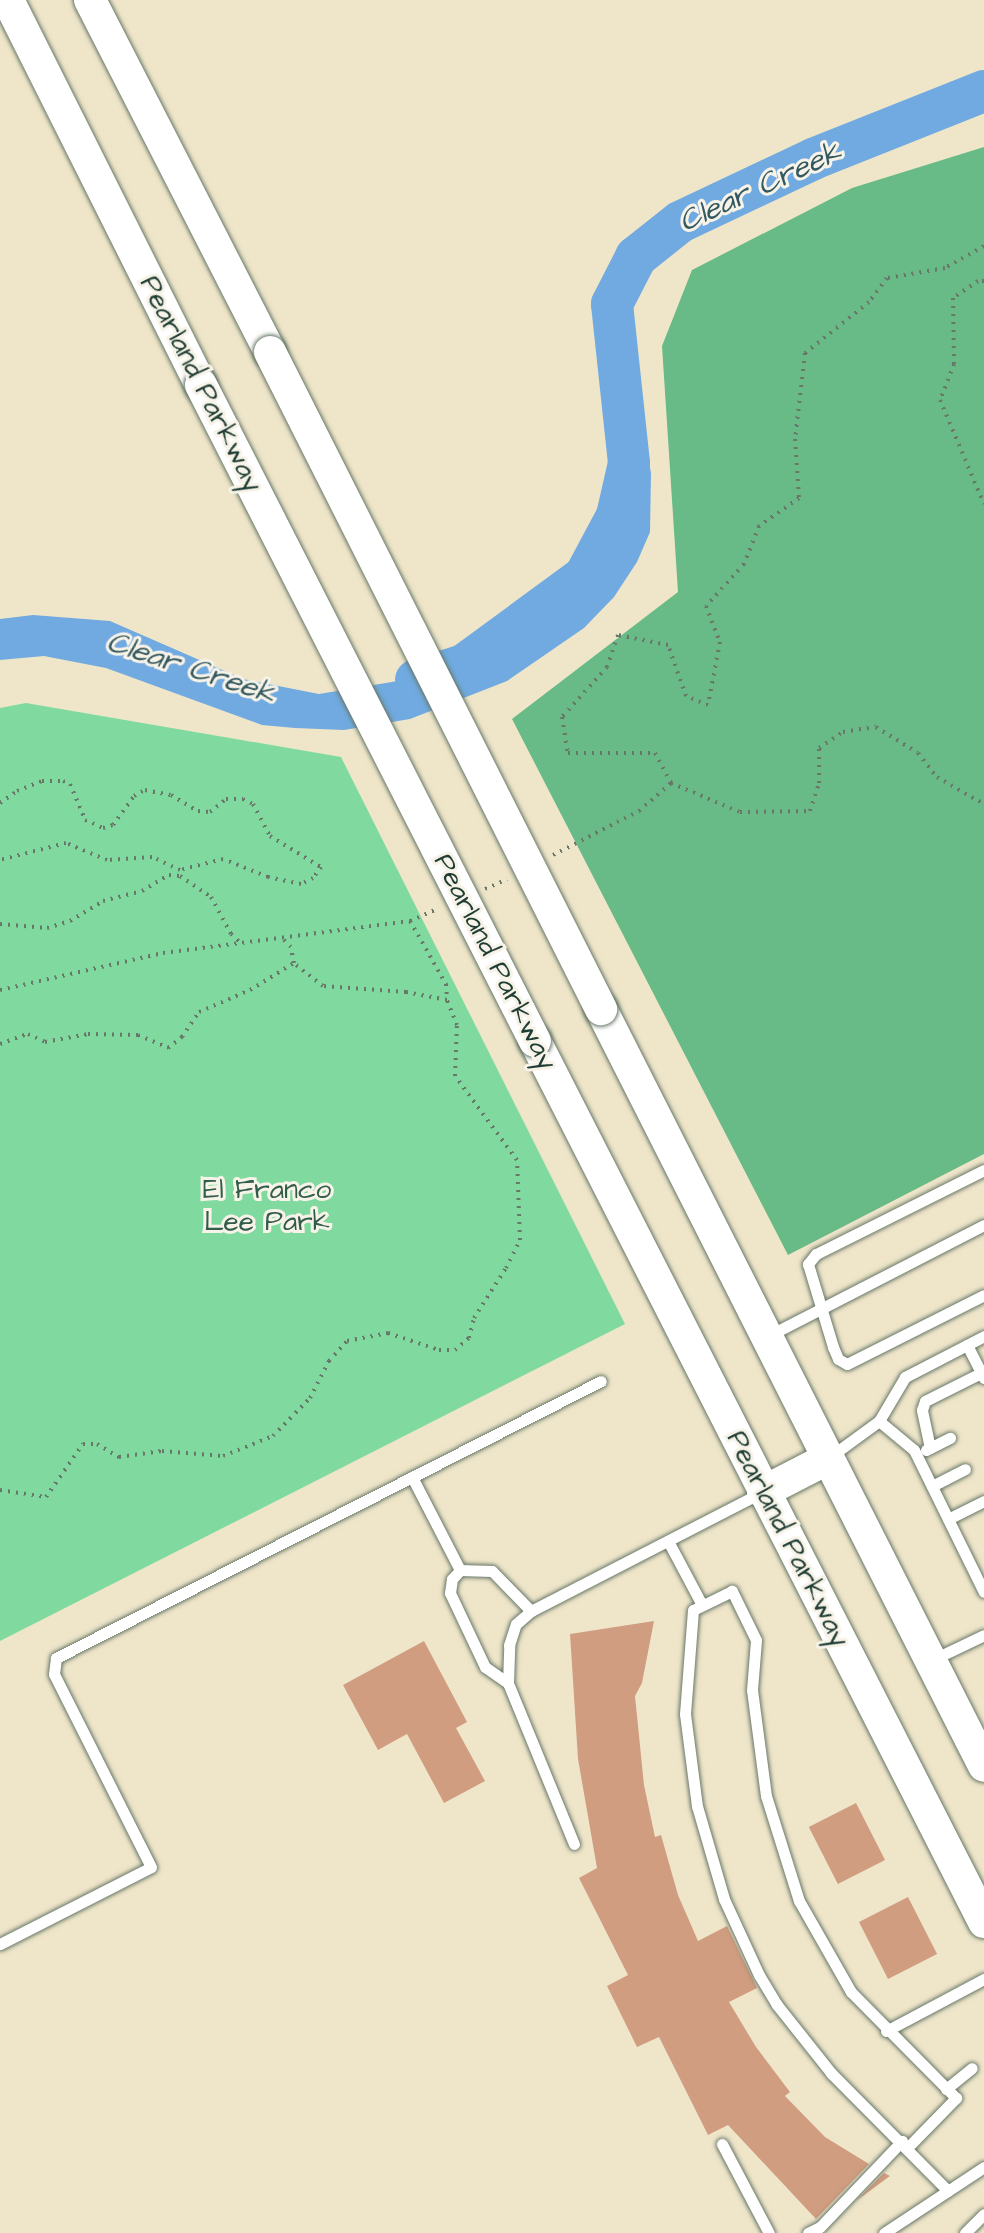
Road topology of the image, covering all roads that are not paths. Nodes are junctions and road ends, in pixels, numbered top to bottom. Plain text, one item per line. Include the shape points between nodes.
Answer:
1 (8, 0) edge
2 (90, 0) edge
3 (984, 1170) edge
4 (984, 1225) edge
5 (984, 1295) edge
6 (821, 1307) junction
7 (984, 1336) edge
8 (766, 1337) junction
9 (967, 1345) junction
10 (982, 1376) edge
11 (601, 1381) dead end
12 (879, 1421) junction
13 (950, 1438) dead end
14 (930, 1448) junction
15 (916, 1455) junction
16 (827, 1459) junction
17 (965, 1469) dead end
18 (412, 1477) junction
19 (932, 1486) junction
20 (763, 1492) junction
21 (984, 1501) edge
22 (948, 1519) junction
23 (668, 1541) junction
24 (460, 1570) junction
25 (984, 1592) edge
26 (702, 1605) junction
27 (531, 1611) junction
28 (984, 1635) edge
29 (930, 1661) junction
30 (508, 1683) junction
31 (984, 1766) edge
32 (574, 1844) dead end
33 (984, 1922) edge
34 (0, 1944) edge
35 (984, 1979) edge
36 (886, 2031) junction
37 (972, 2068) dead end
38 (946, 2089) junction
39 (722, 2144) dead end
40 (905, 2144) junction
41 (984, 2167) edge
42 (948, 2191) junction
43 (984, 2214) edge
44 (769, 2233) edge
45 (808, 2233) edge
46 (884, 2233) edge
47 (965, 2233) edge

1 - 20 main road, Pearland Parkway, bridge
2 - 8 main road, bridge
3 - 6 lane via 816,1254 808,1264
4 - 6 lane
5 - 6 lane via 847,1364 838,1359
6 - 8 lane
7 - 9 lane
8 - 16 main road
9 - 10 lane
9 - 12 lane via 905,1377
10 - 14 lane via 925,1401
11 - 18 lane
12 - 15 lane
12 - 16 lane
13 - 14 lane
14 - 15 lane
15 - 19 lane
16 - 20 main road
16 - 29 main road
17 - 19 lane
18 - 24 lane
18 - 34 lane via 56,1658 54,1674 151,1867
19 - 22 lane
20 - 23 lane
20 - 33 main road, Pearland Parkway
21 - 22 lane
22 - 25 lane
23 - 26 lane
23 - 27 lane
24 - 27 lane via 492,1571
24 - 30 lane via 450,1593 485,1667
26 - 36 lane via 732,1591 756,1640 752,1690 759,1751 783,1859 825,1952
26 - 40 lane via 693,1610 685,1714 697,1806 724,1899 777,2005 831,2073
27 - 30 lane via 516,1624 509,1645
28 - 29 lane
29 - 31 main road
30 - 32 lane
35 - 36 lane
36 - 38 lane
37 - 38 lane
38 - 40 lane via 956,2098
39 - 44 lane
40 - 42 lane
40 - 45 lane
41 - 42 lane
42 - 46 lane
43 - 47 lane

